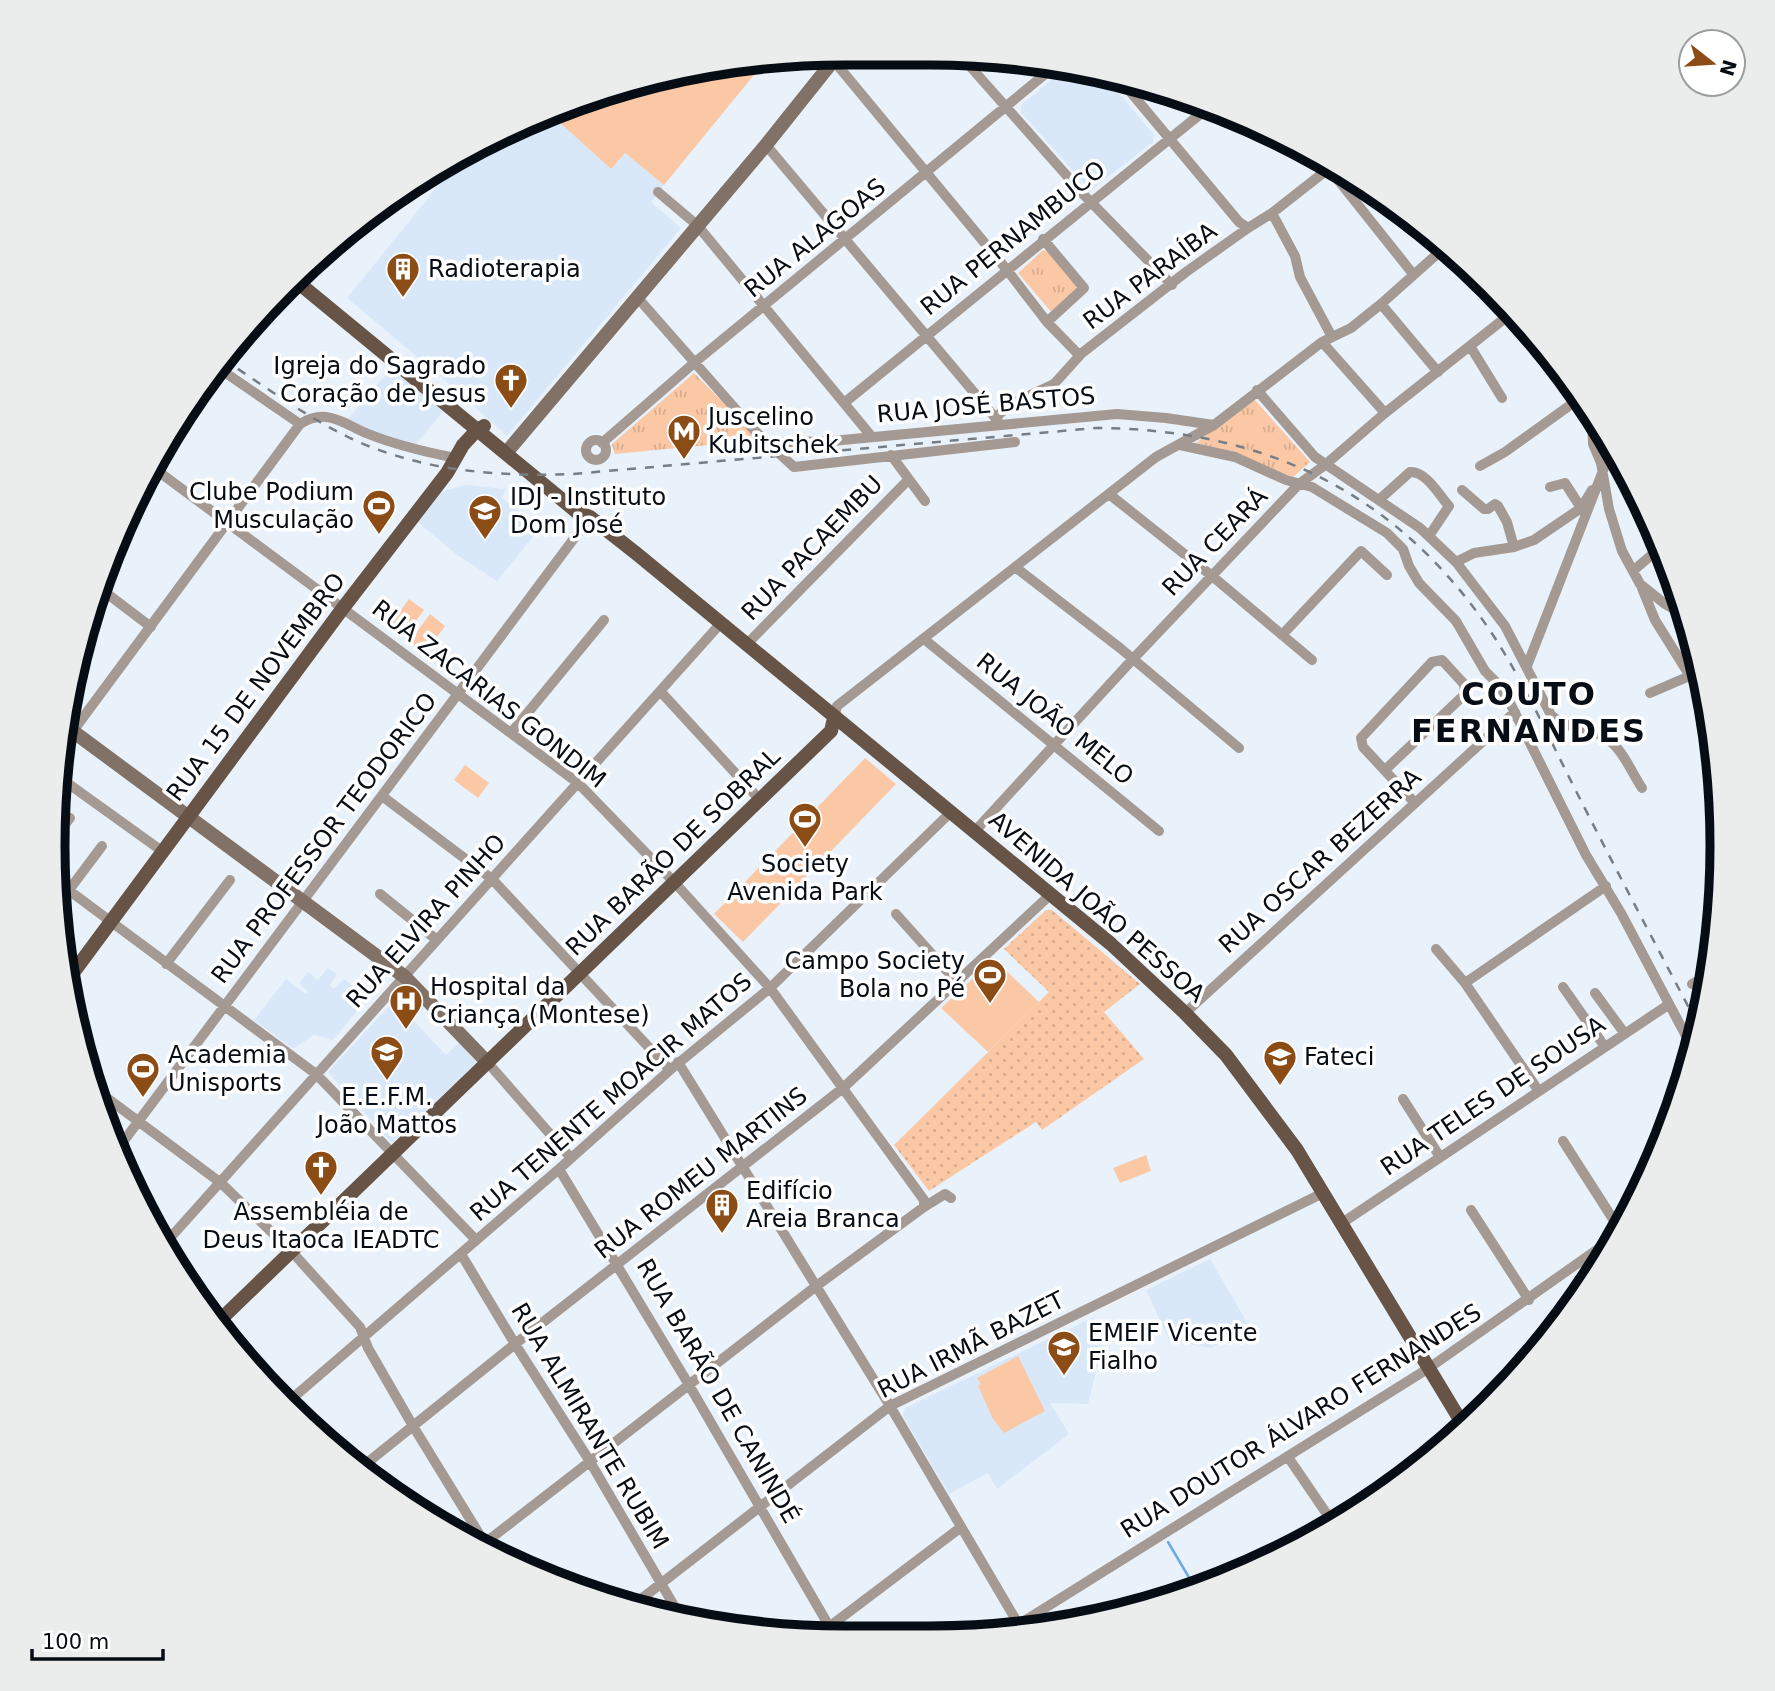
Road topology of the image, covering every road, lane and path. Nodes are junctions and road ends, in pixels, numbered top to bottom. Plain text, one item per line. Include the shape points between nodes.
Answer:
1 (831, 65) edge
2 (837, 65) edge
3 (970, 66) edge
4 (1046, 74) edge
5 (1129, 90) edge
6 (1006, 107) junction
7 (1201, 114) edge
8 (1170, 139) junction
9 (766, 145) junction
10 (1322, 170) edge
11 (926, 174) junction
12 (1342, 183) edge
13 (658, 192) dead end
14 (1090, 201) junction
15 (1272, 213) junction
16 (697, 225) junction
17 (1248, 228) junction
18 (1044, 239) junction
19 (846, 240) junction
20 (1437, 253) edge
21 (1007, 270) junction
22 (1413, 274) junction
23 (308, 280) edge
24 (302, 285) edge
25 (1172, 285) junction
26 (637, 297) junction
27 (1381, 304) junction
28 (766, 306) junction
29 (1505, 318) edge
30 (1047, 321) junction
31 (926, 335) junction
32 (1327, 339) junction
33 (1471, 346) junction
34 (1079, 355) junction
35 (694, 363) junction
36 (224, 372) edge
37 (1438, 373) junction
38 (1257, 390) junction
39 (1502, 398) dead end
40 (844, 403) junction
41 (1573, 403) edge
42 (1385, 413) junction
43 (998, 421) junction
44 (300, 424) junction
45 (1214, 425) junction
46 (481, 428) junction
47 (1593, 434) edge
48 (872, 437) junction
49 (1015, 442) dead end
50 (602, 443) dead end
51 (767, 443) junction
52 (1180, 445) junction
53 (509, 450) junction
54 (891, 455) junction
55 (456, 458) junction
56 (1608, 459) edge
57 (1325, 465) junction
58 (1480, 466) dead end
59 (160, 472) edge
60 (1602, 478) junction
61 (908, 480) junction
62 (1299, 484) junction
63 (1550, 487) dead end
64 (1462, 491) dead end
65 (1109, 494) junction
66 (1380, 499) junction
67 (925, 500) dead end
68 (1581, 508) junction
69 (590, 517) junction
70 (228, 522) junction
71 (1429, 536) junction
72 (1514, 547) junction
73 (1653, 553) edge
74 (1456, 562) junction
75 (1015, 567) junction
76 (1634, 570) junction
77 (1387, 575) dead end
78 (1212, 576) junction
79 (1640, 584) junction
80 (107, 593) edge
81 (342, 608) junction
82 (1673, 609) edge
83 (604, 620) dead end
84 (721, 623) junction
85 (151, 627) junction
86 (1282, 635) junction
87 (924, 639) junction
88 (747, 644) junction
89 (1132, 660) junction
90 (1312, 660) dead end
91 (1527, 666) junction
92 (1689, 666) edge
93 (1691, 676) edge
94 (660, 691) junction
95 (459, 692) junction
96 (1650, 693) dead end
97 (1515, 712) junction
98 (834, 718) junction
99 (75, 719) edge
100 (73, 732) edge
101 (511, 733) junction
102 (1055, 745) junction
103 (1239, 748) dead end
104 (1385, 770) junction
105 (578, 783) junction
106 (67, 784) edge
107 (1642, 788) dead end
108 (382, 796) junction
109 (760, 800) junction
110 (1415, 803) junction
111 (951, 811) junction
112 (187, 816) junction
113 (69, 818) dead end
114 (65, 823) edge
115 (975, 831) junction
116 (1159, 831) dead end
117 (102, 846) dead end
118 (162, 851) junction
119 (492, 879) junction
120 (230, 880) dead end
121 (675, 883) junction
122 (1606, 886) junction
123 (66, 888) edge
124 (69, 890) junction
125 (380, 894) dead end
126 (1050, 895) junction
127 (302, 901) junction
128 (896, 914) dead end
129 (111, 921) junction
130 (437, 940) junction
131 (1436, 949) dead end
132 (166, 964) junction
133 (75, 970) edge
134 (581, 973) junction
135 (405, 977) junction
136 (956, 981) junction
137 (1698, 981) edge
138 (1465, 983) junction
139 (1692, 984) dead end
140 (1563, 987) dead end
141 (770, 988) junction
142 (1595, 993) dead end
143 (1668, 1005) junction
144 (225, 1008) junction
145 (1185, 1013) junction
146 (1625, 1034) junction
147 (1686, 1038) edge
148 (1605, 1047) junction
149 (678, 1062) junction
150 (488, 1063) junction
151 (670, 1070) junction
152 (316, 1074) junction
153 (843, 1088) junction
154 (1538, 1090) junction
155 (107, 1098) edge
156 (1403, 1099) dead end
157 (138, 1121) junction
158 (1563, 1141) dead end
159 (123, 1142) edge
160 (394, 1153) junction
161 (571, 1157) junction
162 (1440, 1157) junction
163 (742, 1167) junction
164 (559, 1169) junction
165 (221, 1183) junction
166 (1323, 1193) junction
167 (951, 1198) dead end
168 (924, 1207) junction
169 (1471, 1210) dead end
170 (1614, 1221) edge
171 (1342, 1223) junction
172 (170, 1238) edge
173 (476, 1240) junction
174 (1597, 1250) edge
175 (292, 1252) junction
176 (461, 1254) junction
177 (618, 1266) junction
178 (815, 1287) junction
179 (1529, 1300) junction
180 (223, 1317) edge
181 (365, 1338) junction
182 (514, 1344) junction
183 (1429, 1368) junction
184 (689, 1385) junction
185 (293, 1398) edge
186 (890, 1406) junction
187 (1459, 1418) edge
188 (413, 1426) junction
189 (1288, 1457) junction
190 (589, 1460) junction
191 (367, 1463) edge
192 (760, 1507) junction
193 (1329, 1517) edge
194 (960, 1528) junction
195 (478, 1534) edge
196 (491, 1541) edge
197 (662, 1585) junction
198 (641, 1599) edge
199 (675, 1607) edge
200 (1033, 1620) edge
201 (1016, 1621) edge
202 (829, 1626) joint

1 - 9 main road
2 - 11 street
3 - 6 street
4 - 6 street, RUA ALAGOAS
5 - 8 street
6 - 11 street, RUA ALAGOAS
6 - 14 street
7 - 8 street, RUA PERNAMBUCO
8 - 14 street, RUA PERNAMBUCO
8 - 17 street
9 - 16 main road
9 - 19 street
10 - 15 street, RUA PARAÍBA
11 - 19 street, RUA ALAGOAS
11 - 21 street
12 - 22 street
13 - 16 street
14 - 18 street, RUA PERNAMBUCO
14 - 25 street
15 - 17 street, RUA PARAÍBA
15 - 32 street via 1295,256
16 - 26 main road
16 - 28 street
17 - 25 street, RUA PARAÍBA
18 - 21 street, RUA PERNAMBUCO
18 - 30 street via 1084,288
19 - 28 street, RUA ALAGOAS
19 - 31 street
20 - 22 street, RUA BARÃO DE SOBRAL
21 - 30 street
21 - 31 street, RUA PERNAMBUCO
22 - 27 street, RUA BARÃO DE SOBRAL
23 - 46 main road, AVENIDA JOÃO PESSOA
24 - 46 main road, AVENIDA JOÃO PESSOA
25 - 34 street, RUA PARAÍBA
26 - 35 street
26 - 53 main road
27 - 32 street, RUA BARÃO DE SOBRAL via 1351,328
27 - 37 street
28 - 35 street, RUA ALAGOAS
28 - 40 street
29 - 33 street, RUA CEARÁ
30 - 34 street
31 - 40 street, RUA PERNAMBUCO
31 - 43 street
32 - 38 street, RUA BARÃO DE SOBRAL
32 - 42 street
33 - 37 street, RUA CEARÁ
33 - 39 street
34 - 43 street, RUA PARAÍBA via 1054,384 1010,404
35 - 50 street, RUA ALAGOAS
35 - 51 street
36 - 44 street
37 - 42 street, RUA CEARÁ
38 - 45 street, RUA BARÃO DE SOBRAL
38 - 57 street
40 - 48 street
41 - 58 street
42 - 57 street, RUA CEARÁ
43 - 45 street, RUA JOSÉ BASTOS via 1117,414
43 - 48 street, RUA JOSÉ BASTOS
44 - 55 street via 312,418 333,418 414,450
44 - 70 street
45 - 52 street, RUA BARÃO DE SOBRAL
46 - 53 main road, AVENIDA JOÃO PESSOA
46 - 55 main road, RUA 15 DE NOVEMBRO
47 - 60 street
48 - 51 street, RUA JOSÉ BASTOS
49 - 54 street, RUA JOSÉ BASTOS
51 - 54 street, RUA JOSÉ BASTOS via 794,467
52 - 62 street via 1235,457
52 - 65 street, RUA BARÃO DE SOBRAL via 1156,457
53 - 69 main road, AVENIDA JOÃO PESSOA via 577,512
54 - 61 street, RUA PACAEMBU
55 - 81 main road, RUA 15 DE NOVEMBRO
56 - 60 street
57 - 62 street, RUA CEARÁ
57 - 66 street
59 - 70 street, RUA ZACARIAS GONDIM
60 - 68 street
60 - 76 street via 1619,543
60 - 91 street
61 - 67 street, RUA PACAEMBU
61 - 88 street, RUA PACAEMBU
62 - 78 street, RUA CEARÁ
62 - 97 street via 1312,487 1397,541 1414,576 1456,621
63 - 68 street via 1565,483
64 - 72 street via 1484,509 1499,506
65 - 75 street, RUA BARÃO DE SOBRAL
65 - 78 street
66 - 71 street
66 - 71 street via 1412,471 1423,476 1449,506
68 - 72 street via 1547,532
69 - 84 main road, AVENIDA JOÃO PESSOA
69 - 95 street, RUA PROFESSOR TEODORICO
70 - 81 street, RUA ZACARIAS GONDIM
70 - 85 street
71 - 74 street
72 - 74 street via 1474,553
73 - 76 street
74 - 91 street via 1505,625
75 - 87 street, RUA BARÃO DE SOBRAL
75 - 89 street
76 - 79 street
77 - 86 street via 1361,551
78 - 86 street
78 - 89 street, RUA CEARÁ
79 - 82 street
79 - 92 street via 1655,620
80 - 85 street
81 - 95 street, RUA ZACARIAS GONDIM
81 - 112 main road, RUA 15 DE NOVEMBRO
83 - 101 street
84 - 88 main road, AVENIDA JOÃO PESSOA
84 - 94 street, RUA ELVIRA PINHO
85 - 99 street
86 - 90 street
87 - 98 street, RUA BARÃO DE SOBRAL via 837,706
87 - 102 street, RUA JOÃO MELO
88 - 98 main road, AVENIDA JOÃO PESSOA
89 - 102 street, RUA CEARÁ
89 - 103 street
91 - 107 street via 1551,715 1616,746
93 - 96 street
94 - 105 street, RUA ELVIRA PINHO
94 - 109 street
95 - 101 street, RUA ZACARIAS GONDIM
95 - 108 street, RUA PROFESSOR TEODORICO
97 - 110 street, RUA OSCAR BEZERRA
97 - 122 street
98 - 109 main road, RUA BARÃO DE SOBRAL via 831,731
98 - 111 main road, AVENIDA JOÃO PESSOA
100 - 112 main road
101 - 105 street, RUA ZACARIAS GONDIM
102 - 115 street, RUA CEARÁ
102 - 116 street, RUA JOÃO MELO
104 - 104 street via 1363,747 1361,738 1432,662 1441,660 1464,684 1465,694
104 - 110 street
105 - 119 street, RUA ELVIRA PINHO
105 - 121 street, RUA ZACARIAS GONDIM
106 - 118 street
108 - 119 street
108 - 127 street, RUA PROFESSOR TEODORICO
109 - 121 main road, RUA BARÃO DE SOBRAL
110 - 145 street, RUA OSCAR BEZERRA
111 - 115 main road, AVENIDA JOÃO PESSOA
111 - 141 street, RUA TENENTE MOACIR MATOS
112 - 118 main road, RUA 15 DE NOVEMBRO
112 - 127 main road
113 - 114 street
115 - 126 main road, AVENIDA JOÃO PESSOA
117 - 124 street
118 - 129 main road, RUA 15 DE NOVEMBRO
119 - 130 street, RUA ELVIRA PINHO
119 - 134 street
120 - 132 street
121 - 134 main road, RUA BARÃO DE SOBRAL
121 - 141 street, RUA ZACARIAS GONDIM
122 - 138 street
122 - 143 street
123 - 124 street
124 - 129 street
125 - 130 street
126 - 136 street, RUA ROMEU MARTINS
126 - 145 main road, AVENIDA JOÃO PESSOA
127 - 135 main road
127 - 144 street, RUA PROFESSOR TEODORICO
128 - 136 street
129 - 132 street
129 - 133 main road, RUA 15 DE NOVEMBRO
130 - 135 street, RUA ELVIRA PINHO
131 - 138 street
132 - 144 street
134 - 150 main road, RUA BARÃO DE SOBRAL
134 - 151 street
135 - 150 main road
135 - 152 street, RUA ELVIRA PINHO
136 - 153 street, RUA ROMEU MARTINS
137 - 139 street
138 - 154 street
140 - 148 street
141 - 149 street, RUA TENENTE MOACIR MATOS
141 - 153 street, RUA ZACARIAS GONDIM
142 - 146 street
143 - 146 street, RUA TELES DE SOUSA
143 - 147 street
144 - 152 street
144 - 157 street, RUA PROFESSOR TEODORICO
145 - 166 main road, AVENIDA JOÃO PESSOA via 1226,1055
146 - 148 street, RUA TELES DE SOUSA
148 - 154 street, RUA TELES DE SOUSA
149 - 151 street, RUA TENENTE MOACIR MATOS
149 - 163 street
150 - 160 main road, RUA BARÃO DE SOBRAL
150 - 161 street
151 - 161 street, RUA TENENTE MOACIR MATOS
152 - 160 street
152 - 165 street, RUA ELVIRA PINHO
153 - 163 street, RUA ROMEU MARTINS
153 - 168 street, RUA ZACARIAS GONDIM via 921,1193
154 - 162 street, RUA TELES DE SOUSA
155 - 157 street
156 - 162 street
157 - 159 street, RUA PROFESSOR TEODORICO
157 - 165 street
158 - 170 street
160 - 173 street
160 - 175 main road, RUA BARÃO DE SOBRAL
161 - 164 street, RUA TENENTE MOACIR MATOS
162 - 171 street, RUA TELES DE SOUSA
163 - 177 street, RUA ROMEU MARTINS
163 - 178 street
164 - 173 street, RUA TENENTE MOACIR MATOS
164 - 177 street, RUA BARÃO DE CANINDÉ
165 - 172 street, RUA ELVIRA PINHO
165 - 175 street
166 - 171 main road, AVENIDA JOÃO PESSOA
166 - 186 street, RUA IRMÃ BAZET
167 - 168 street via 945,1194
168 - 178 street
169 - 179 street
171 - 183 main road, AVENIDA JOÃO PESSOA
173 - 176 street, RUA TENENTE MOACIR MATOS
174 - 179 street, RUA DOUTOR ÁLVARO FERNANDES
175 - 180 main road, RUA BARÃO DE SOBRAL
175 - 181 street
176 - 181 street, RUA TENENTE MOACIR MATOS
176 - 182 street, RUA ALMIRANTE RUBIM
177 - 182 street, RUA ROMEU MARTINS
177 - 184 street, RUA BARÃO DE CANINDÉ
178 - 184 street
178 - 186 street
179 - 183 street, RUA DOUTOR ÁLVARO FERNANDES
181 - 185 street, RUA TENENTE MOACIR MATOS
181 - 188 street
182 - 188 street, RUA ROMEU MARTINS
182 - 190 street, RUA ALMIRANTE RUBIM
183 - 187 main road, AVENIDA JOÃO PESSOA
183 - 189 street, RUA DOUTOR ÁLVARO FERNANDES
184 - 190 street
184 - 192 street, RUA BARÃO DE CANINDÉ
186 - 192 street, RUA IRMÃ BAZET
186 - 194 street
188 - 191 street, RUA ROMEU MARTINS
188 - 195 street
189 - 193 street
189 - 200 street, RUA DOUTOR ÁLVARO FERNANDES
190 - 196 street
190 - 197 street, RUA ALMIRANTE RUBIM
192 - 197 street, RUA IRMÃ BAZET
192 - 202 street, RUA BARÃO DE CANINDÉ
194 - 201 street
194 - 202 street
197 - 198 street, RUA IRMÃ BAZET
197 - 199 street, RUA ALMIRANTE RUBIM

